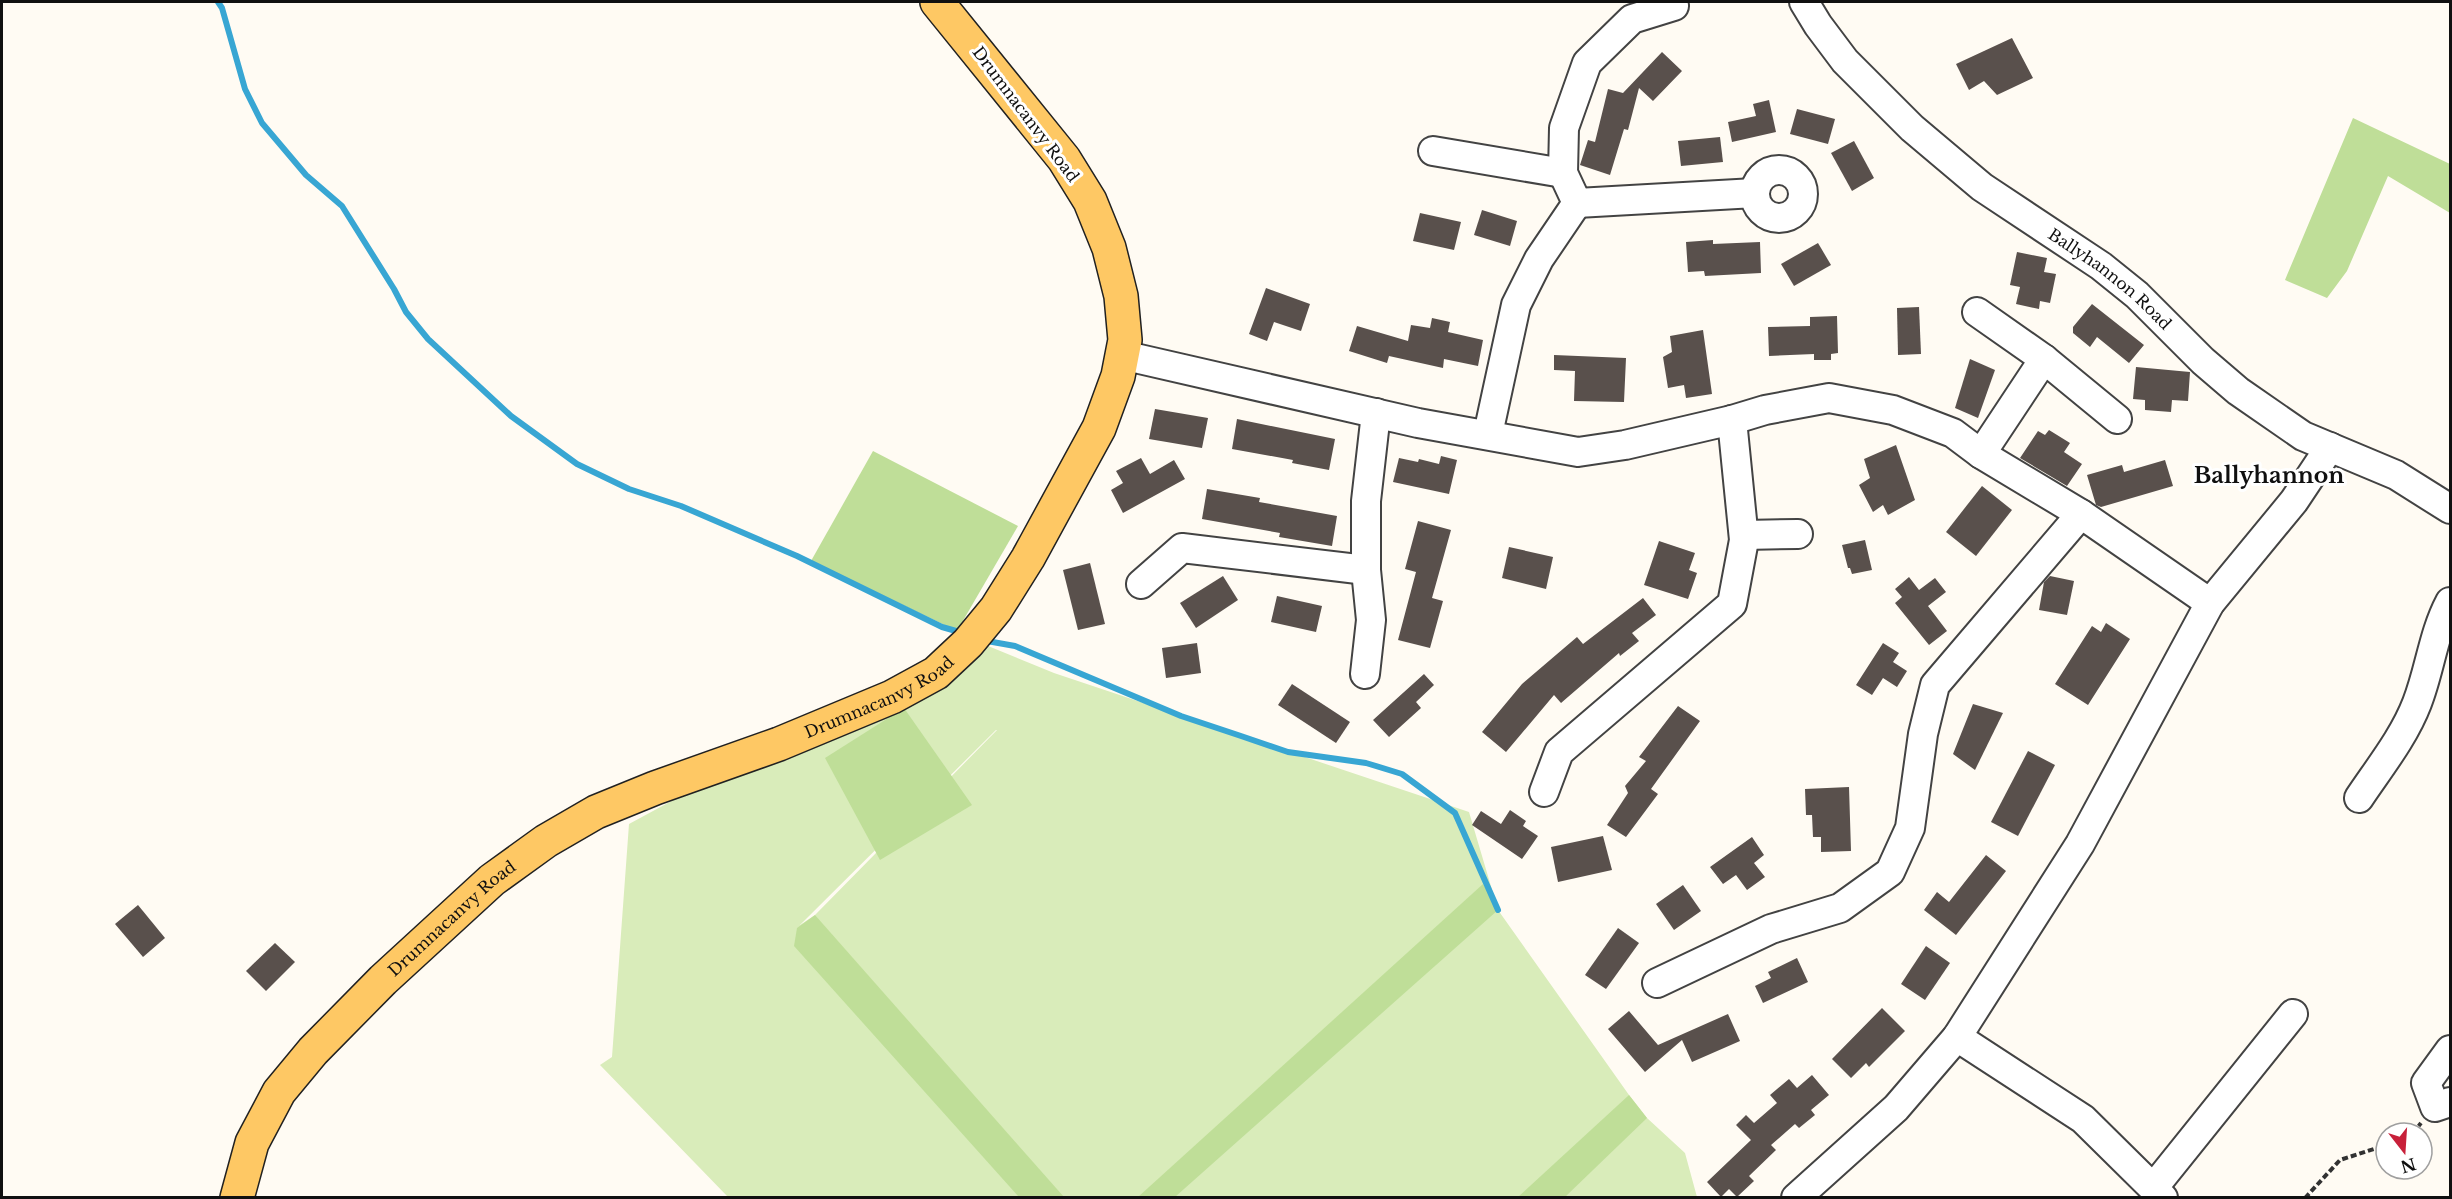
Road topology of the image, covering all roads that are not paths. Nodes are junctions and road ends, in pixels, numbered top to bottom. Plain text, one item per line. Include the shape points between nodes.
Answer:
1 (937, 2) edge
2 (1804, 2) edge
3 (1674, 6) dead end
4 (1433, 151) dead end
5 (1563, 173) junction
6 (1755, 193) dead end
7 (1577, 203) junction
8 (1977, 312) dead end
9 (1122, 355) junction
10 (2044, 359) junction
11 (1376, 413) junction
12 (2117, 419) dead end
13 (1732, 420) junction
14 (1488, 434) junction
15 (2330, 447) junction
16 (1981, 454) junction
17 (2451, 509) edge
18 (2081, 514) junction
19 (1798, 534) dead end
20 (1744, 535) junction
21 (1366, 570) junction
22 (1141, 584) dead end
23 (2451, 602) edge
24 (2210, 603) junction
25 (1365, 674) dead end
26 (1544, 792) dead end
27 (2359, 798) dead end
28 (1657, 983) dead end
29 (2293, 1014) dead end
30 (1957, 1037) junction
31 (2451, 1050) edge
32 (2451, 1102) edge
33 (2159, 1192) edge
34 (237, 1197) edge
35 (1796, 1197) edge

1 - 9 main road, Drumnacanvy Road via 1064,159 1090,201 1109,248 1121,296 1125,340
2 - 15 street, Ballyhannon Road via 1845,61 1946,158 2021,215 2101,266 2238,391 2303,436
3 - 5 street via 1632,19 1587,63 1563,128
4 - 5 street
5 - 7 street
6 - 7 street
7 - 14 street via 1539,259 1516,305
8 - 10 street
9 - 11 street
9 - 34 main road, Drumnacanvy Road via 1099,428 1028,558 996,609 968,643 936,673 892,697 596,812 546,841 492,880 383,980 279,1092 252,1143
10 - 12 street
10 - 16 street
11 - 14 street
11 - 21 street via 1366,501
13 - 14 street via 1578,452
13 - 16 street via 1829,398 1893,410 1953,433
13 - 20 street
15 - 17 street, Ballyhannon Road via 2396,475
15 - 24 street via 2294,501
16 - 18 street
18 - 24 street
18 - 28 street via 1935,685 1923,734 1910,828 1890,872 1840,908 1771,929
19 - 20 street
20 - 26 street via 1732,604 1559,752
21 - 22 street via 1182,548
21 - 25 street via 1371,620
23 - 27 street via 2416,706
24 - 30 street via 2080,844
29 - 33 street
30 - 33 street via 2083,1119
30 - 35 street via 1896,1107
31 - 32 street via 2426,1083 2435,1107

